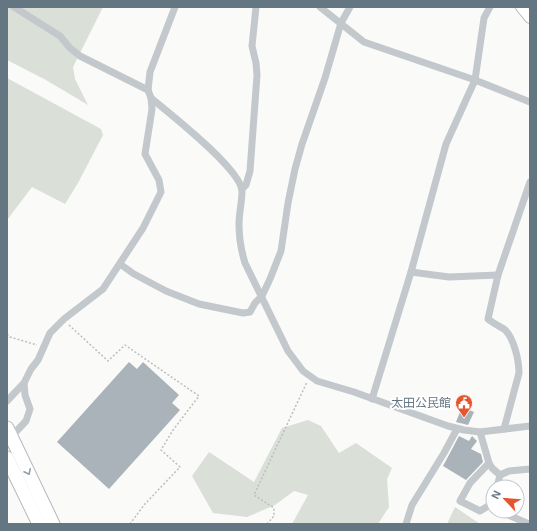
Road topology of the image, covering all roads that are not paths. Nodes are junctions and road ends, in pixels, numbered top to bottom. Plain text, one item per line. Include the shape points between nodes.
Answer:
1 (14, 7) edge
2 (175, 7) edge
3 (256, 7) edge
4 (320, 7) edge
5 (350, 7) edge
6 (490, 7) edge
7 (521, 7) edge
8 (530, 18) edge
9 (341, 22) junction
10 (475, 80) junction
11 (148, 90) junction
12 (151, 98) junction
13 (530, 102) edge
14 (530, 182) edge
15 (242, 189) junction
16 (120, 264) junction
17 (411, 272) junction
18 (498, 275) junction
19 (262, 296) junction
20 (24, 383) junction
21 (372, 399) junction
22 (7, 401) edge
23 (530, 426) edge
24 (456, 429) junction
25 (504, 429) junction
26 (480, 432) junction
27 (8, 435) edge
28 (7, 458) edge
29 (489, 463) junction
30 (530, 469) edge
31 (500, 474) junction
32 (499, 479) edge
33 (485, 508) edge
34 (517, 519) edge
35 (39, 524) edge
36 (53, 524) edge
37 (406, 524) edge
38 (529, 524) edge

1 - 11 street via 60,36 80,56
2 - 11 street via 150,72
3 - 15 street via 252,46 257,75 250,171 246,185
4 - 9 street
5 - 9 street
6 - 10 street via 484,18
7 - 8 street
9 - 10 street via 364,42
9 - 19 street via 295,169 281,251
10 - 13 street
10 - 17 street via 446,144
11 - 12 street
12 - 15 street via 203,142 233,172
12 - 16 street via 152,109 145,154 159,180 161,192 143,228
14 - 18 street
15 - 19 street via 239,224 241,251
16 - 19 street via 166,291 199,304 243,313 250,312
16 - 20 street via 103,289 50,333
17 - 18 street via 449,277
17 - 21 street
18 - 25 street via 488,319 509,335 516,350 520,373
19 - 21 street via 288,351 300,368 310,377 323,383
20 - 22 street
20 - 27 street via 24,395 30,409 26,421
21 - 24 street
23 - 25 street
24 - 26 street
24 - 37 street via 412,504
25 - 26 street
26 - 29 street
27 -> 36 highway
28 - 35 highway
29 - 31 street
29 - 33 street via 470,483 460,501 480,511
30 - 31 street
31 - 32 street
34 - 38 street

